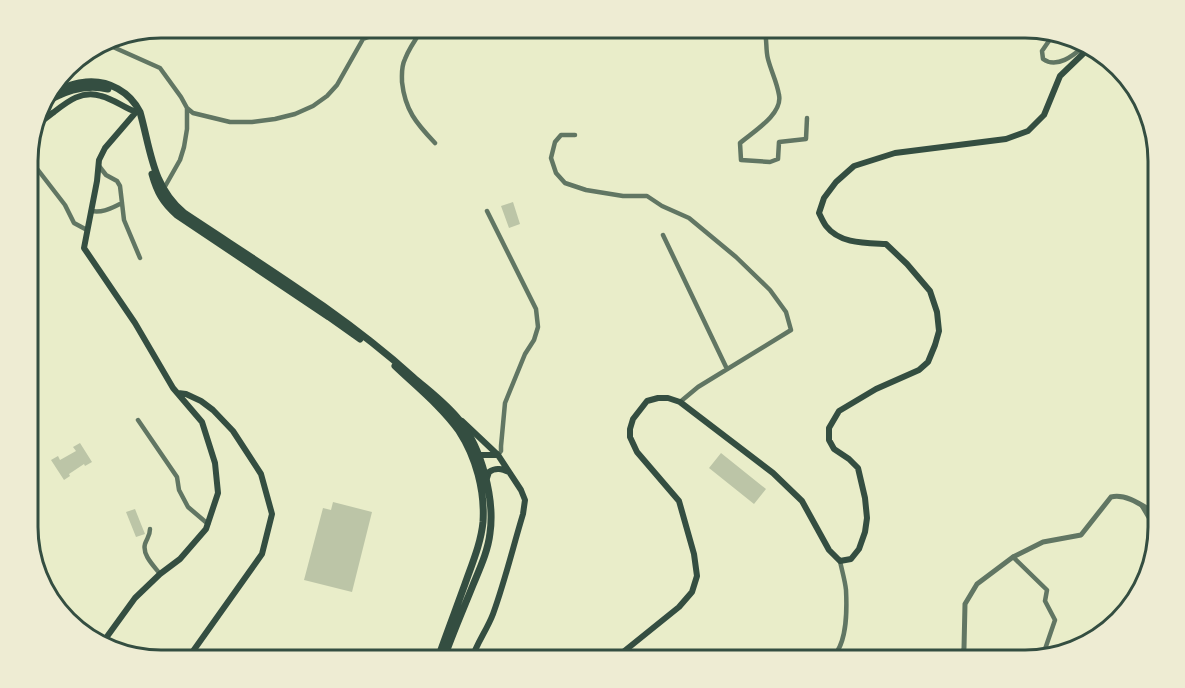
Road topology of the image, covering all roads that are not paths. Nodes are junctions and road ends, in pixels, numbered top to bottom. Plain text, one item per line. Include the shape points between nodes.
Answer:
1 (366, 38) edge
2 (417, 38) edge
3 (766, 38) edge
4 (1049, 40) edge
5 (113, 47) edge
6 (1079, 51) edge
7 (1084, 53) edge
8 (60, 89) edge
9 (54, 99) edge
10 (187, 108) junction
11 (136, 112) junction
12 (45, 118) edge
13 (807, 118) dead end
14 (575, 135) dead end
15 (435, 142) dead end
16 (98, 165) junction
17 (38, 170) edge
18 (163, 190) junction
19 (122, 203) junction
20 (91, 211) junction
21 (487, 211) dead end
22 (87, 230) junction
23 (663, 235) dead end
24 (140, 258) dead end
25 (727, 369) junction
26 (177, 393) junction
27 (680, 402) junction
28 (459, 419) junction
29 (138, 420) dead end
30 (475, 455) junction
31 (498, 455) junction
32 (509, 472) junction
33 (486, 482) junction
34 (1142, 506) junction
35 (1147, 509) edge
36 (1147, 514) edge
37 (208, 524) junction
38 (150, 530) dead end
39 (1013, 557) junction
40 (840, 561) junction
41 (160, 574) junction
42 (106, 638) edge
43 (1045, 648) edge
44 (194, 650) edge
45 (441, 650) edge
46 (447, 650) edge
47 (475, 650) edge
48 (626, 650) edge
49 (838, 650) edge
50 (963, 650) edge

1 - 10 street via 327,96 295,114 230,122
2 - 15 street via 402,69 406,104 419,126
3 - 13 street via 780,98 769,120 740,143 741,160 778,159 779,142 806,139
4 - 6 street via 1042,51 1047,63 1072,57
5 - 10 street via 160,68
7 - 40 main road via 1060,76 1044,115 1028,131 1005,139 895,153 854,166 836,182 822,203 819,213 827,227 839,236 854,243 886,244 907,264 930,291 938,312 939,331 928,362 919,370 839,411 829,428 834,449 858,468 867,518 859,549 851,559
8 - 18 highway via 85,81 126,93 140,112
9 - 11 highway via 89,87 106,89 122,95
10 - 18 street via 184,147
11 - 12 main road via 92,94 70,100
11 - 16 main road via 105,148
11 - 30 highway via 154,181 166,205 386,359 438,406
14 - 25 street via 561,135 551,158 565,183 623,196 647,196 689,218 736,257 786,312 791,330
16 - 19 street via 118,183
16 - 20 main road
17 - 22 street via 74,223
18 - 28 highway via 184,213 358,331
19 - 20 street via 105,211
19 - 24 street via 124,220
20 - 22 main road
21 - 31 street via 536,309 538,327 505,403
22 - 26 main road via 87,254
23 - 25 street
25 - 27 street
26 - 37 main road via 202,422 215,463 218,493
26 - 44 main road via 201,401 233,431 261,474 272,514 262,554
27 - 40 main road via 773,473 802,501 829,550
27 - 48 main road via 668,398 647,401 633,419 630,437 637,452 679,501 697,576 692,592 679,607
28 - 30 highway
28 - 31 main road
29 - 37 street via 177,477 188,507
30 - 31 main road
30 - 33 highway
30 - 45 highway via 483,524
31 - 32 main road
32 - 33 main road via 495,468
32 - 47 main road via 525,504 497,603
33 - 46 highway via 490,511 487,549
34 - 35 street
34 - 36 street
34 - 39 street via 1125,497 1111,497 1081,535 1043,542
37 - 41 main road via 180,559
38 - 41 street via 145,554
39 - 43 street via 1047,590 1045,601 1055,620
39 - 50 street via 977,584 965,604
40 - 49 street via 847,624
41 - 42 main road via 135,598

